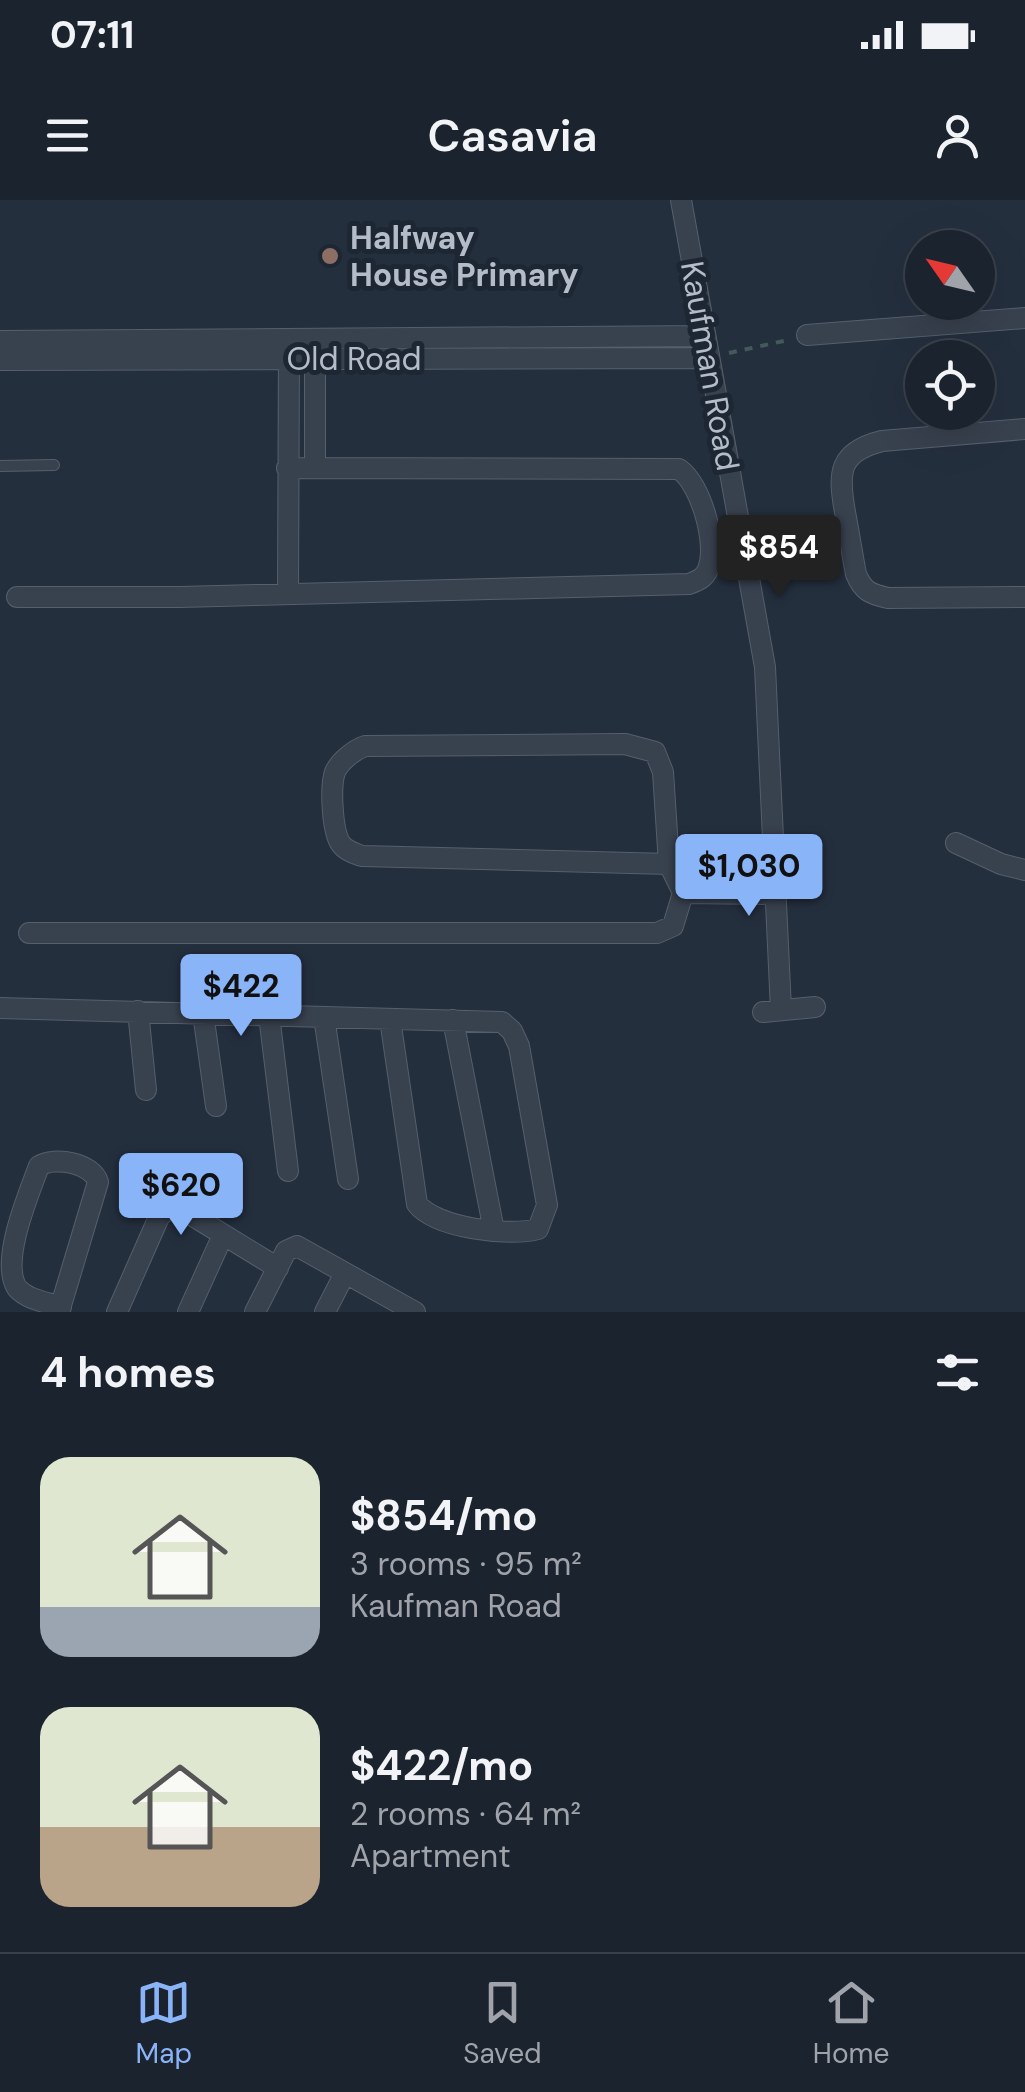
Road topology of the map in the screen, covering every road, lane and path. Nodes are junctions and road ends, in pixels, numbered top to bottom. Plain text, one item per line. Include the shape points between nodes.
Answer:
1 (680, 200) edge
2 (1025, 318) edge
3 (807, 335) joint
4 (704, 336) junction
5 (0, 342) edge
6 (290, 350) junction
7 (315, 350) junction
8 (707, 358) junction
9 (0, 360) edge
10 (1025, 429) edge
11 (54, 465) dead end
12 (0, 466) edge
13 (288, 468) junction
14 (315, 468) junction
15 (288, 594) junction
16 (17, 597) dead end
17 (1025, 598) edge
18 (956, 843) dead end
19 (669, 864) junction
20 (1025, 870) edge
21 (683, 893) junction
22 (775, 894) junction
23 (29, 934) dead end
24 (815, 1006) dead end
25 (0, 1008) edge
26 (138, 1011) junction
27 (203, 1013) junction
28 (269, 1015) junction
29 (324, 1017) junction
30 (390, 1019) junction
31 (453, 1020) junction
32 (146, 1090) dead end
33 (216, 1106) dead end
34 (288, 1172) dead end
35 (348, 1179) dead end
36 (494, 1231) junction
37 (224, 1234) junction
38 (278, 1268) junction
39 (346, 1273) junction
40 (60, 1309) edge
41 (402, 1309) edge
42 (117, 1312) edge
43 (188, 1312) edge
44 (256, 1312) edge
45 (324, 1312) edge

1 - 4 street, Kaufman Road
2 - 3 street
3 - 8 path
4 - 7 street, Old Road
4 - 8 street, Kaufman Road
5 - 6 street, Old Road
6 - 7 street, Old Road
6 - 9 street, Old Road
6 - 13 street
7 - 8 street, Old Road
7 - 14 street
8 - 22 street, Kaufman Road via 765,667
10 - 17 street via 863,446 843,466 840,482 856,574 870,594
11 - 12 lane
13 - 14 street
13 - 15 street
14 - 15 street via 679,469 692,479 703,508 708,568 689,584
15 - 16 street
18 - 20 street
19 - 19 street via 362,856 349,852 336,834 334,775 365,746 643,746 662,762
19 - 21 street
21 - 22 street
21 - 23 street via 673,926 657,933
22 - 24 street, Kaufman Road via 772,1011
25 - 26 street
26 - 27 street
26 - 32 street
27 - 28 street
27 - 33 street
28 - 29 street
28 - 34 street
29 - 30 street
29 - 35 street
30 - 31 street
30 - 36 street via 417,1204 436,1219
31 - 36 street
31 - 36 street via 502,1022 519,1046 547,1206 538,1229
37 - 38 street
37 - 42 street via 180,1208 165,1209
37 - 43 street
38 - 39 street via 286,1251 297,1246
38 - 44 street
39 - 41 street
39 - 45 street
40 - 40 street via 98,1182 87,1168 50,1161 39,1166 6,1268 25,1294

